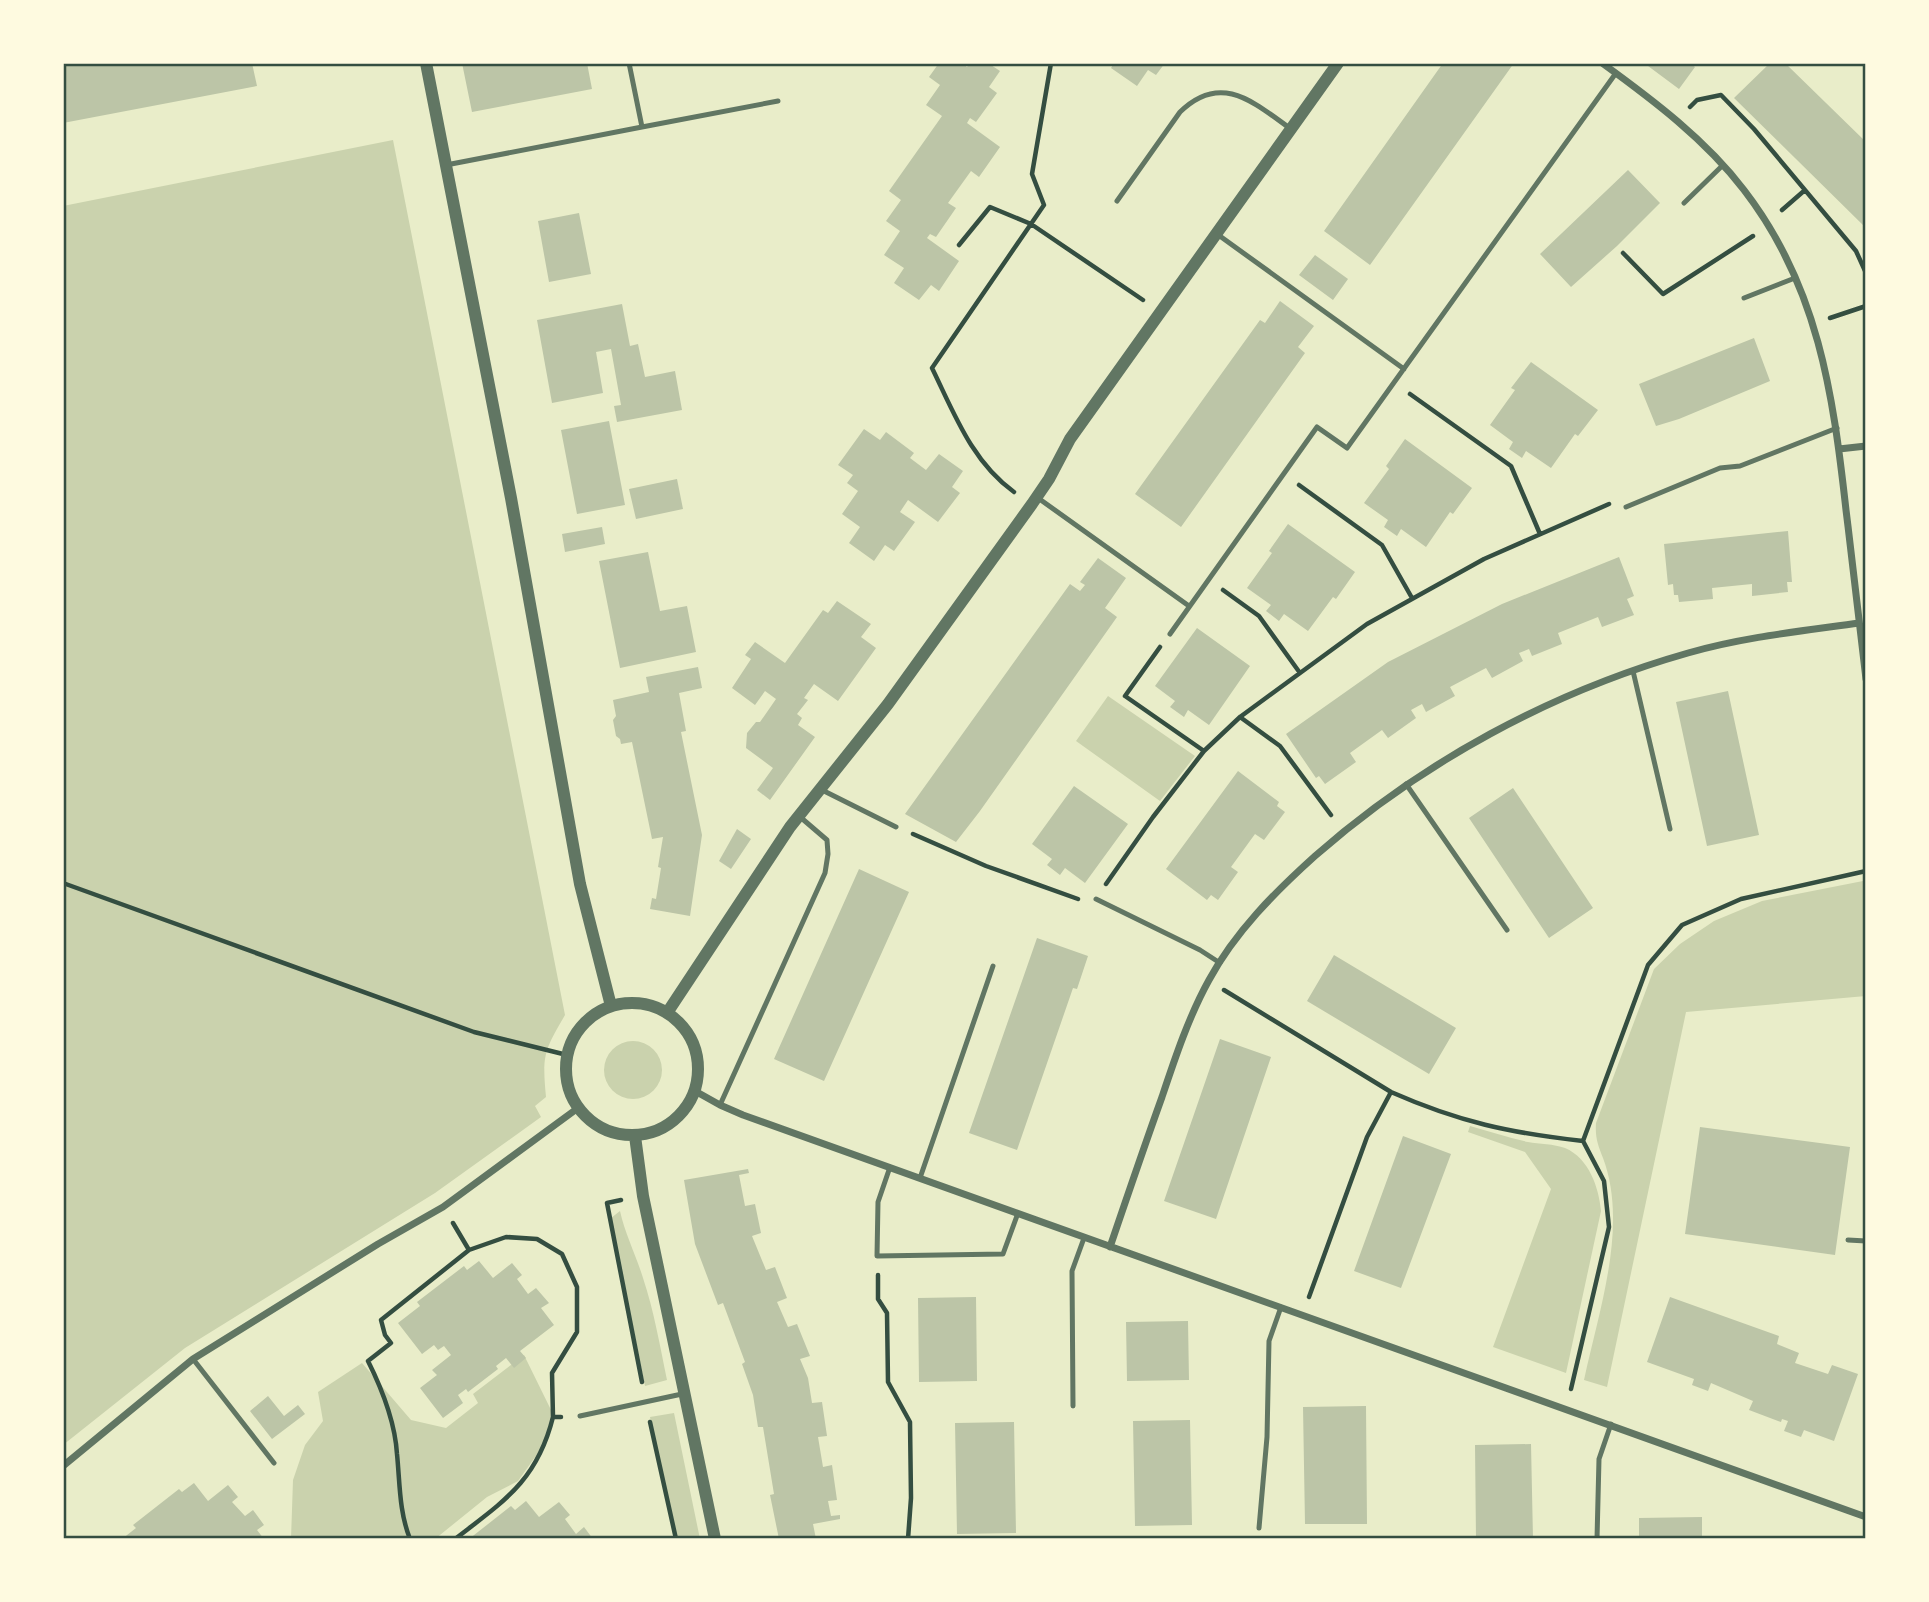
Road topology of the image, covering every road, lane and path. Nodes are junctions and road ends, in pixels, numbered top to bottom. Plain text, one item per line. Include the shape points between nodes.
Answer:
1 (426, 63) edge
2 (629, 63) edge
3 (1052, 63) edge
4 (1338, 63) edge
5 (1602, 63) edge
6 (1616, 73) junction
7 (778, 101) dead end
8 (1678, 122) junction
9 (642, 127) junction
10 (1291, 129) junction
11 (446, 165) junction
12 (1723, 165) junction
13 (1805, 190) junction
14 (1118, 201) dead end
15 (1684, 203) dead end
16 (1767, 223) junction
17 (1031, 224) junction
18 (1217, 233) junction
19 (958, 245) dead end
20 (1623, 253) dead end
21 (1866, 273) edge
22 (1796, 278) junction
23 (1744, 298) dead end
24 (1866, 306) edge
25 (1161, 313) junction
26 (1814, 324) junction
27 (1404, 369) junction
28 (1394, 383) junction
29 (1837, 428) junction
30 (1866, 446) edge
31 (1839, 449) junction
32 (1284, 474) junction
33 (1035, 501) junction
34 (1626, 507) joint
35 (1540, 534) junction
36 (1208, 579) junction
37 (1412, 598) junction
38 (1189, 606) junction
39 (1859, 623) junction
40 (1170, 634) joint
41 (1633, 670) junction
42 (1300, 673) junction
43 (1866, 679) edge
44 (1240, 717) junction
45 (1205, 751) junction
46 (1406, 784) junction
47 (820, 789) junction
48 (799, 816) junction
49 (896, 827) joint
50 (1670, 829) dead end
51 (1343, 832) junction
52 (1866, 871) edge
53 (63, 883) edge
54 (1096, 899) junction
55 (1507, 930) dead end
56 (1220, 962) junction
57 (993, 966) dead end
58 (1209, 980) junction
59 (611, 1006) junction
60 (667, 1013) junction
61 (567, 1055) junction
62 (695, 1091) junction
63 (1391, 1092) junction
64 (720, 1105) junction
65 (578, 1108) junction
66 (635, 1136) junction
67 (1583, 1141) junction
68 (890, 1167) junction
69 (920, 1178) junction
70 (443, 1207) junction
71 (1018, 1213) junction
72 (610, 1218) dead end
73 (1084, 1238) junction
74 (1848, 1240) dead end
75 (1866, 1241) edge
76 (1110, 1247) junction
77 (468, 1250) junction
78 (877, 1256) junction
79 (1281, 1307) junction
80 (1303, 1315) junction
81 (193, 1359) junction
82 (643, 1386) dead end
83 (685, 1393) junction
84 (1073, 1406) dead end
85 (1565, 1408) junction
86 (580, 1416) joint
87 (553, 1417) junction
88 (649, 1417) dead end
89 (1611, 1424) junction
90 (274, 1464) dead end
91 (63, 1466) edge
92 (1865, 1513) edge
93 (1259, 1528) dead end
94 (410, 1539) edge
95 (455, 1539) edge
96 (676, 1539) edge
97 (715, 1539) edge
98 (908, 1539) edge
99 (1597, 1539) edge

1 - 11 street
2 - 9 lane
3 - 17 path via 1032,174 1044,205
4 - 10 street
5 - 6 street
6 - 8 street
6 - 27 lane
7 - 9 lane
8 - 12 street
8 - 13 path via 1697,100 1721,95
9 - 11 lane
10 - 14 lane via 1250,100 1227,92 1193,99
10 - 18 street
11 - 59 street via 580,884
12 - 15 lane
12 - 16 street
13 - 16 path
13 - 21 path via 1856,251
16 - 20 path via 1663,294
16 - 22 street
17 - 19 path via 990,207
17 - 25 path
17 - 33 path via 932,368 973,450 1003,484
18 - 25 street
18 - 27 lane
22 - 23 lane
22 - 26 street
24 - 26 path
25 - 33 street via 1070,439
26 - 29 street
27 - 28 lane
28 - 32 lane via 1347,448 1317,427
28 - 35 path via 1511,466
29 - 31 street
29 - 34 lane via 1740,466 1720,468
30 - 31 street
31 - 39 street
32 - 36 lane
32 - 37 path via 1382,545
33 - 38 lane
33 - 47 street via 888,704
34 - 35 path via 1611,503
35 - 37 path
36 - 38 lane
36 - 42 path via 1259,616
37 - 42 path
38 - 40 lane
39 - 41 street via 1746,640
39 - 43 street
40 - 45 path via 1125,696
41 - 46 street via 1489,734
41 - 50 lane
42 - 44 path
44 - 45 path
44 - 51 path via 1280,746
45 - 54 path
46 - 51 street
46 - 55 lane
47 - 48 street
47 - 49 lane
48 - 60 street
48 - 64 lane via 827,840 825,873
49 - 54 path via 986,866 1082,900
51 - 56 street via 1287,881 1246,925
52 - 67 path via 1741,898 1682,925 1648,965
53 - 61 path via 474,1032
54 - 56 lane
56 - 58 street
57 - 69 lane
58 - 63 path
58 - 76 street via 1169,1077
59 - 60 street via 630,1003
59 - 61 street via 578,1030
60 - 62 street via 691,1039 697,1056
61 - 65 street via 569,1089
62 - 64 street
62 - 66 street via 672,1122
63 - 67 path via 1490,1128
63 - 80 path via 1367,1137
64 - 68 street
65 - 66 street via 593,1124
65 - 70 street
66 - 83 street via 643,1196
67 - 85 path via 1604,1181 1609,1227
68 - 69 street
68 - 78 lane via 878,1202
69 - 71 street
70 - 77 path
70 - 81 street
71 - 73 street
71 - 78 lane via 1003,1254
72 - 82 path
73 - 76 street
73 - 84 lane via 1072,1271
74 - 75 lane
76 - 79 street
77 - 87 path via 506,1237 537,1238 562,1254 577,1287 577,1332 552,1373
77 - 94 path via 381,1320 391,1343 368,1361 382,1389 397,1451 401,1509
78 - 98 path via 878,1299 887,1313 888,1382 910,1422
79 - 80 street
79 - 93 lane via 1269,1341
80 - 85 street
81 - 90 lane
81 - 91 street
83 - 86 lane
83 - 97 street
85 - 89 street
86 - 87 path
87 - 95 path via 547,1442 523,1483
88 - 96 path
89 - 92 street
89 - 99 lane via 1599,1459

